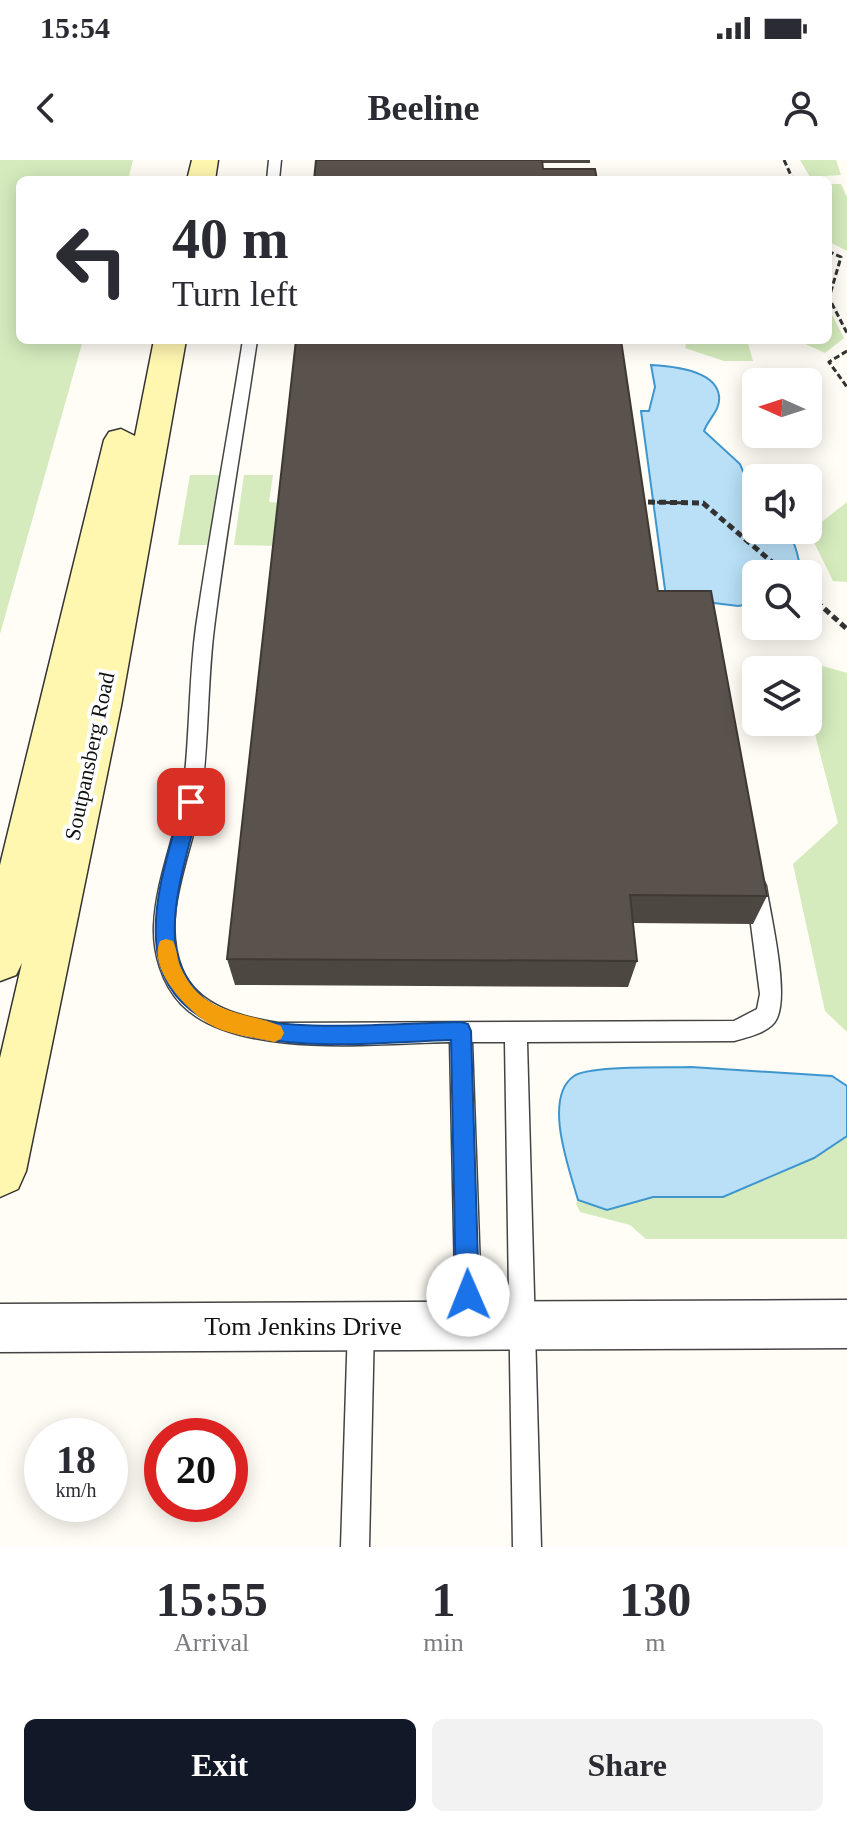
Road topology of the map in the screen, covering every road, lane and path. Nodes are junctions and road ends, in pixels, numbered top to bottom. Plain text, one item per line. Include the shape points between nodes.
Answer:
1 (832, 253) edge
2 (832, 288) edge
3 (832, 304) edge
4 (847, 333) edge
5 (144, 344) edge
6 (169, 344) edge
7 (249, 344) edge
8 (847, 351) edge
9 (847, 387) edge
10 (648, 502) edge
11 (770, 560) edge
12 (822, 607) edge
13 (846, 628) edge
14 (754, 873) edge
15 (0, 960) edge
16 (516, 1030) junction
17 (461, 1031) junction
18 (0, 1171) edge
19 (847, 1324) edge
20 (361, 1326) junction
21 (469, 1326) junction
22 (522, 1326) junction
23 (0, 1328) edge
24 (355, 1547) edge
25 (527, 1547) edge

1 - 2 path via 841,257
3 - 4 path
5 - 15 main road, Soutpansberg Road
6 - 18 main road, Soutpansberg Road via 101,706
7 - 17 lane via 205,629 191,802 166,906 171,969 192,1000 219,1019 252,1029
8 - 9 path via 829,362
10 - 11 path via 703,503
12 - 13 path
14 - 16 lane via 771,994 767,1015 752,1026 734,1031
16 - 17 lane
16 - 22 lane
17 - 21 lane
19 - 22 street, Tom Jenkins Drive
20 - 21 street, Tom Jenkins Drive
20 - 23 street, Tom Jenkins Drive
20 - 24 lane
21 - 22 street, Tom Jenkins Drive
22 - 25 lane

